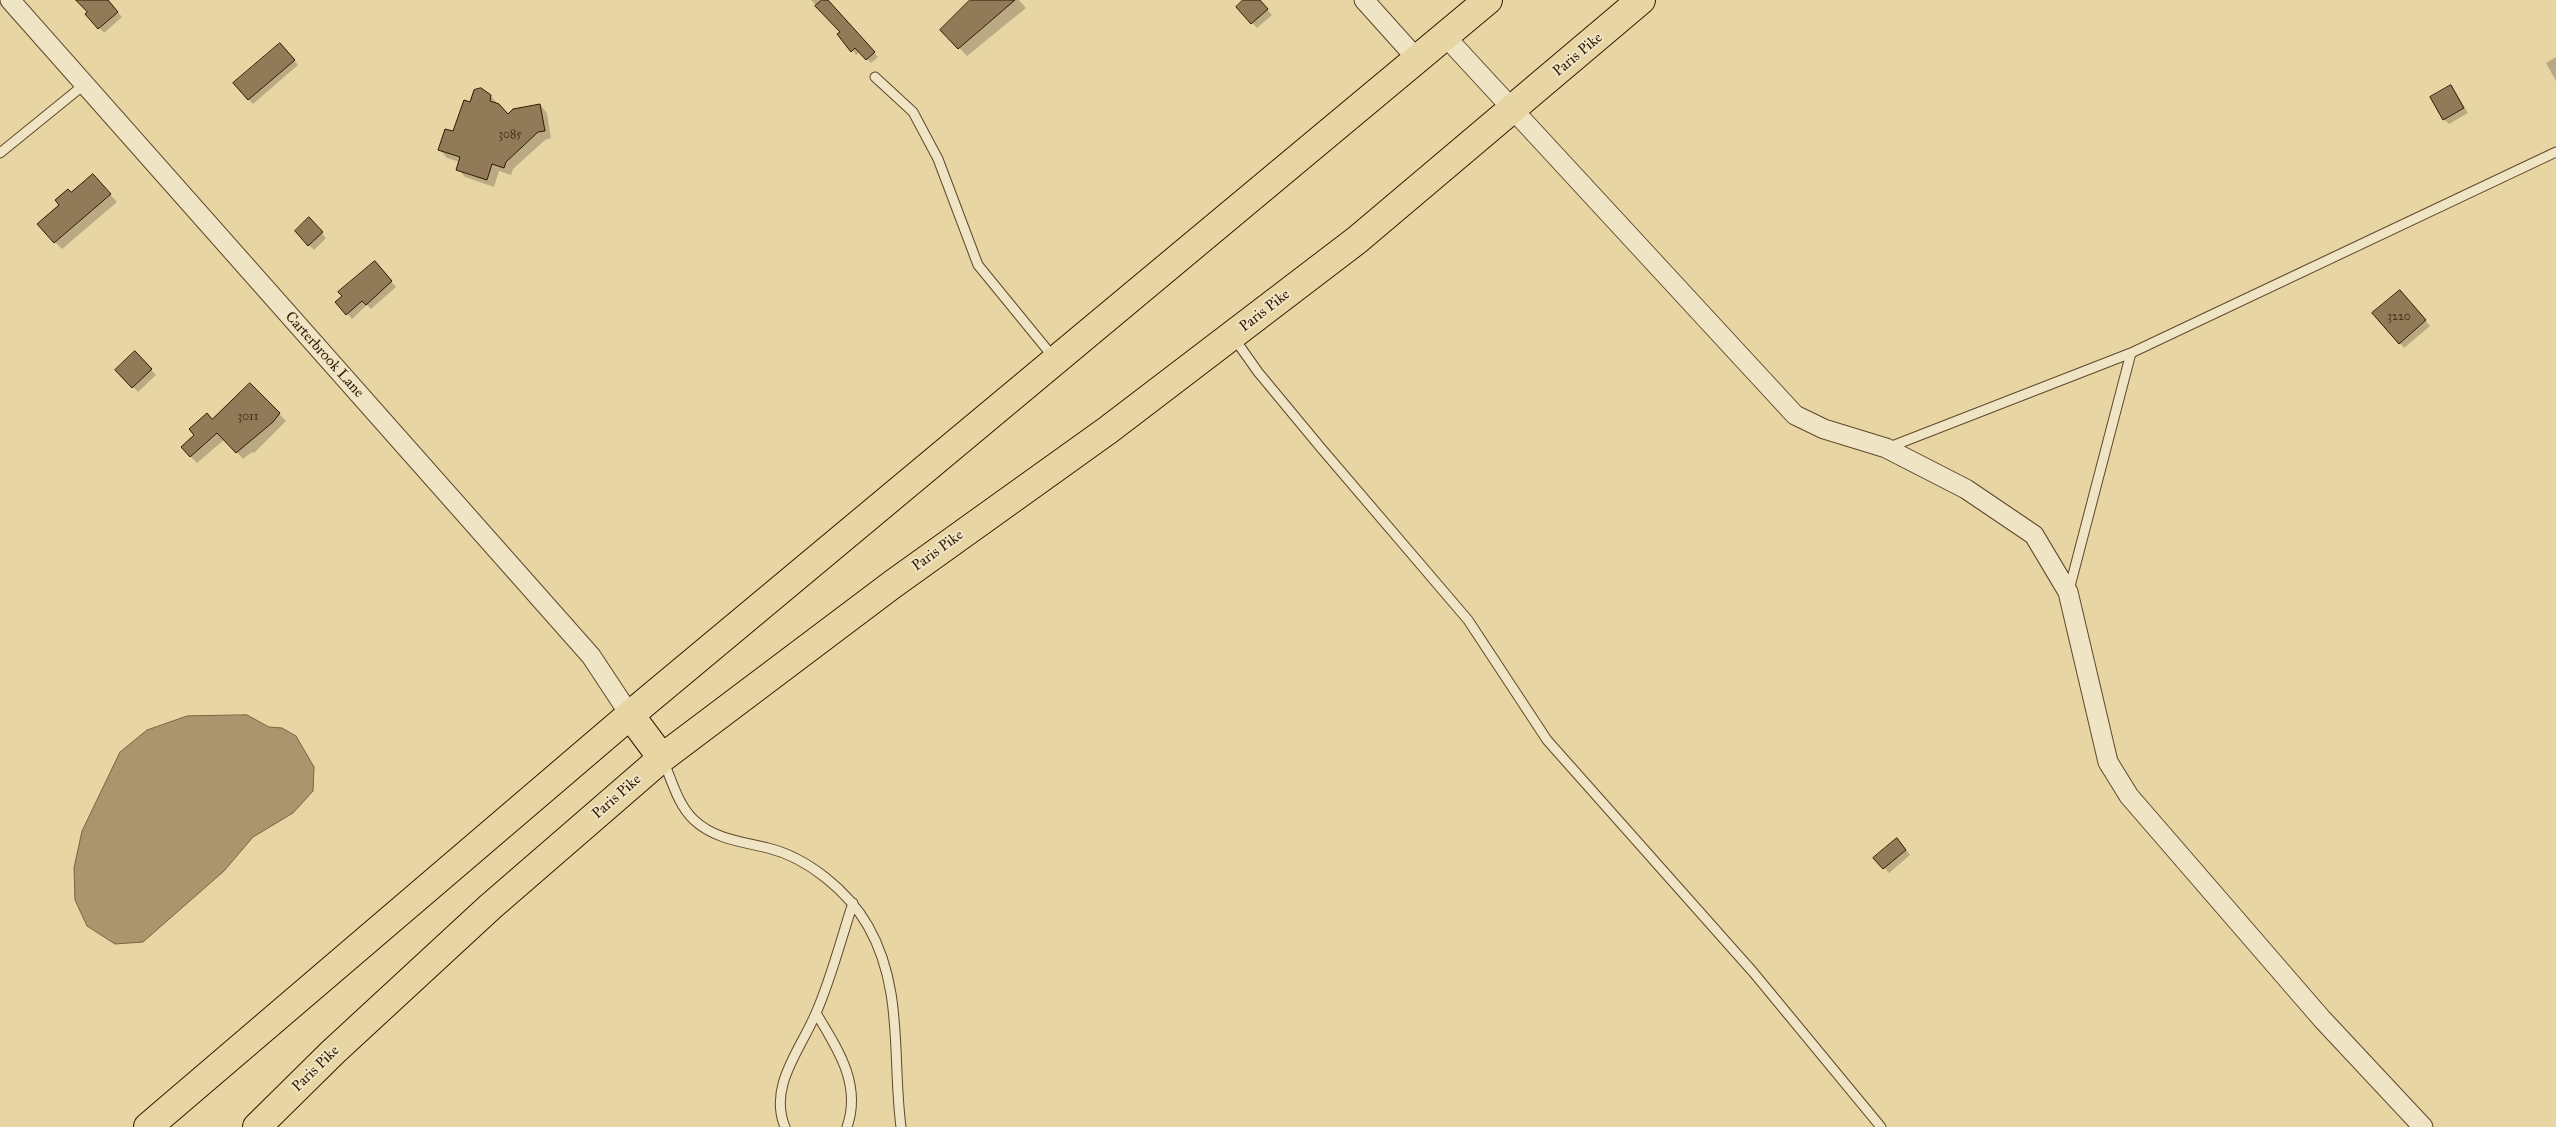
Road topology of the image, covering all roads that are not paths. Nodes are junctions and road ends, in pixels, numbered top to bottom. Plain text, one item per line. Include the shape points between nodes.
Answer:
1 (10, 0) edge
2 (1364, 0) edge
3 (1488, 0) edge
4 (1641, 0) edge
5 (1444, 36) junction
6 (1416, 59) junction
7 (875, 77) dead end
8 (85, 84) junction
9 (1513, 109) junction
10 (2556, 152) edge
11 (0, 153) edge
12 (1232, 336) junction
13 (2131, 353) junction
14 (1056, 360) junction
15 (1886, 448) junction
16 (2068, 592) junction
17 (630, 716) junction
18 (662, 758) junction
19 (853, 903) junction
20 (816, 1013) junction
21 (148, 1127) edge
22 (257, 1127) edge
23 (785, 1127) edge
24 (848, 1127) edge
25 (901, 1127) edge
26 (1882, 1127) edge
27 (2423, 1127) edge

1 - 8 street, Carterbrook Lane
2 - 6 street
3 - 5 highway
4 - 9 highway, Paris Pike
5 - 6 highway
5 - 9 street
6 - 14 highway
7 - 14 lane via 914,112 938,159 978,265
8 - 11 lane
8 - 17 street, Carterbrook Lane via 591,656
9 - 12 highway, Paris Pike via 1357,240
9 - 15 street via 1795,415
10 - 13 lane
12 - 18 highway, Paris Pike
12 - 26 lane via 1258,372 1468,620 1547,740 1753,972
13 - 15 lane
13 - 16 lane
14 - 17 highway
15 - 16 street via 1966,489 2034,535
16 - 27 street via 2108,762 2129,796 2322,1019
17 - 18 highway
17 - 21 highway
18 - 19 lane via 682,806 695,821 711,832 770,849 809,866
18 - 22 highway, Paris Pike via 490,907
19 - 20 lane
19 - 25 lane via 869,927 891,986 896,1012
20 - 23 lane via 788,1069 779,1100
20 - 24 lane via 844,1064 852,1087

